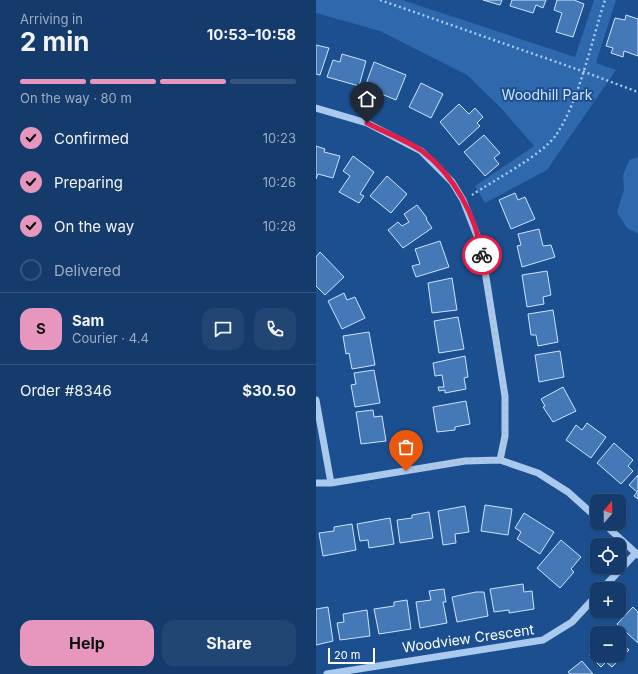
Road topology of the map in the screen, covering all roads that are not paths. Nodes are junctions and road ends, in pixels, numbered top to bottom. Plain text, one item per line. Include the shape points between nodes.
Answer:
1 (316, 108) edge
2 (316, 400) edge
3 (500, 460) junction
4 (316, 483) edge
5 (331, 483) junction
6 (590, 512) edge
7 (610, 530) edge
8 (637, 554) edge
9 (609, 582) edge
10 (590, 603) edge
11 (326, 674) edge

1 - 3 street via 367,123 421,151 452,182 463,200 481,246 505,396 505,436
2 - 5 street
3 - 5 street via 465,461
3 - 6 street via 538,473 568,492
4 - 5 street
7 - 8 street
8 - 9 street
10 - 11 street, Woodview Crescent via 572,622 543,640

